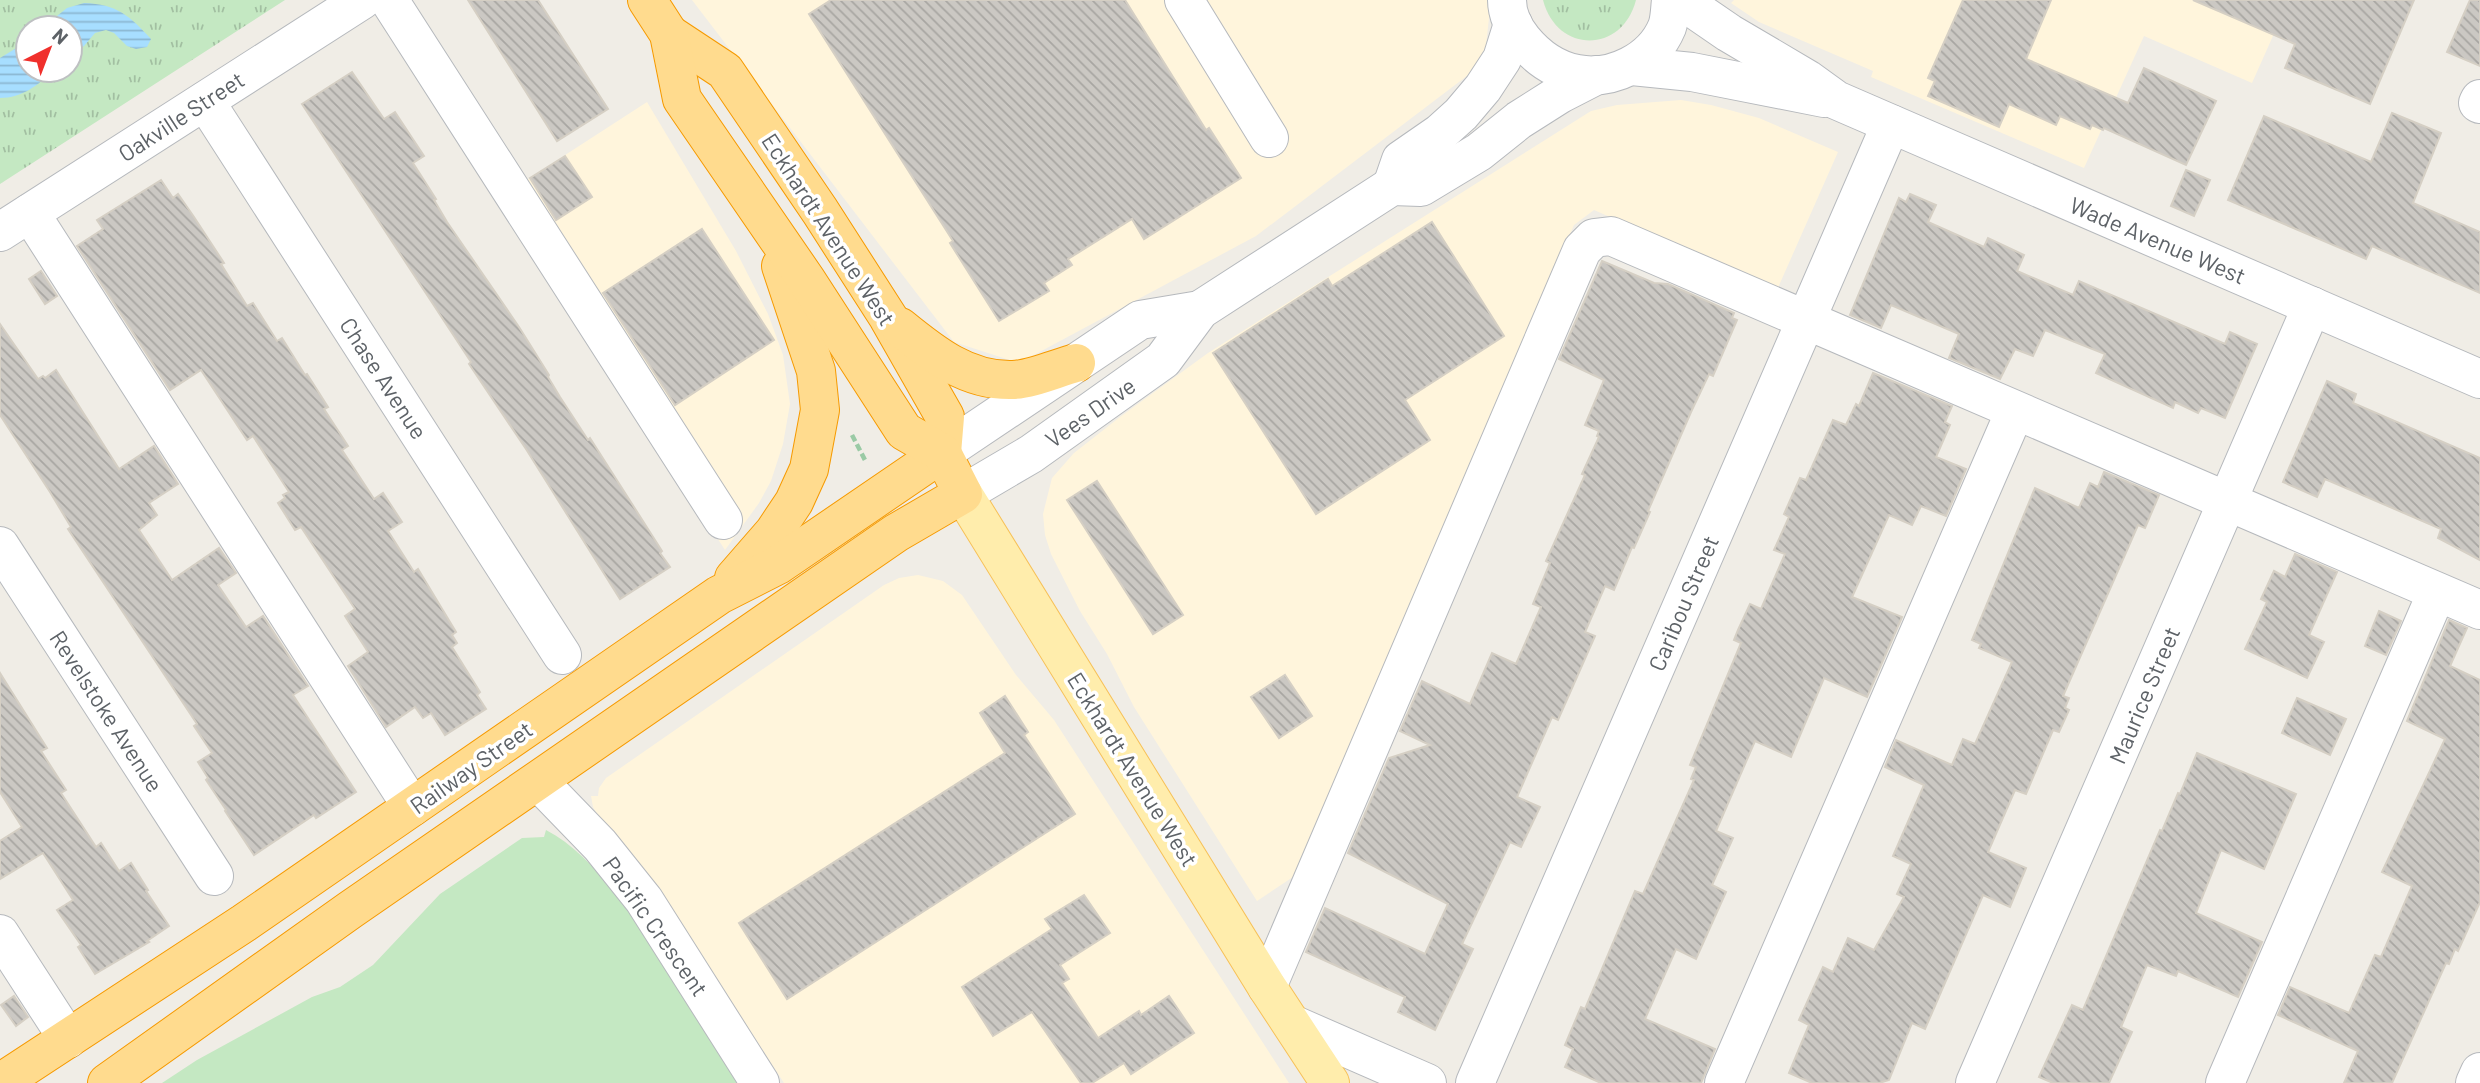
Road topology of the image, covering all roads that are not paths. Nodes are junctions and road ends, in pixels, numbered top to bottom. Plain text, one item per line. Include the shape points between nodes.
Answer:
1 (362, 0) edge
2 (389, 0) edge
3 (646, 0) edge
4 (1184, 0) edge
5 (1671, 0) edge
6 (1681, 0) edge
7 (1507, 8) edge
8 (669, 34) junction
9 (1614, 71) junction
10 (2480, 99) edge
11 (205, 100) junction
12 (1836, 100) junction
13 (2480, 104) edge
14 (1891, 124) junction
15 (1269, 138) dead end
16 (1392, 186) junction
17 (766, 221) junction
18 (15, 223) edge
19 (2312, 306) junction
20 (1200, 310) junction
21 (888, 317) junction
22 (1806, 320) junction
23 (1076, 363) junction
24 (2480, 379) edge
25 (2015, 411) junction
26 (942, 453) junction
27 (963, 494) junction
28 (2227, 502) junction
29 (723, 520) dead end
30 (0, 546) edge
31 (2437, 592) junction
32 (719, 595) junction
33 (2480, 610) edge
34 (562, 655) dead end
35 (538, 781) junction
36 (412, 807) junction
37 (214, 876) dead end
38 (0, 934) edge
39 (1267, 987) junction
40 (1292, 1024) junction
41 (68, 1039) junction
42 (2480, 1072) edge
43 (0, 1083) edge
44 (107, 1083) edge
45 (760, 1083) edge
46 (1330, 1083) edge
47 (1427, 1083) edge
48 (1475, 1083) edge
49 (1724, 1083) edge
50 (1975, 1083) edge
51 (2225, 1083) edge
52 (2475, 1083) edge

1 - 11 street, Oakville Street
2 - 29 street
3 - 8 highway, Eckhardt Avenue West
4 - 15 street
5 - 9 street, Vees Drive via 1667,27 1651,51
6 - 12 street, Wade Avenue West
7 - 9 street, Wade Avenue West via 1535,54 1552,65 1577,74
7 - 16 street via 1502,59 1461,114 1401,160
8 - 17 highway, Eckhardt Avenue West via 682,99
8 - 21 highway, Eckhardt Avenue West via 725,71
9 - 12 street, Wade Avenue West via 1692,72
9 - 16 street, Vees Drive via 1550,100 1421,187
10 - 13 street
11 - 18 street, Oakville Street
11 - 34 street, Chase Avenue
12 - 14 street, Wade Avenue West
14 - 19 street, Wade Avenue West
14 - 22 street, Caribou Street
16 - 20 street, Vees Drive
17 - 26 highway, Eckhardt Avenue West via 904,431
17 - 32 highway via 816,371 820,410 809,469 794,502
18 - 36 street
19 - 24 street, Wade Avenue West
19 - 28 street, Maurice Street
20 - 23 street, Vees Drive via 1140,320
20 - 27 street, Vees Drive via 1163,360 1031,454
21 - 23 highway via 932,353 984,378 1014,380
21 - 26 highway, Eckhardt Avenue West via 945,417
22 - 25 street
22 - 39 street via 1611,236 1594,238 1582,250
22 - 48 street, Caribou Street
23 - 26 street, Vees Drive
25 - 28 street
25 - 49 street
26 - 27 highway, Eckhardt Avenue West
26 - 32 highway, Railway Street via 778,565
27 - 35 highway via 896,533
27 - 39 main road, Eckhardt Avenue West
28 - 31 street
28 - 50 street, Maurice Street
30 - 37 street, Revelstoke Avenue
31 - 33 street
31 - 51 street
32 - 36 highway, Railway Street
35 - 44 highway
35 - 45 street, Pacific Crescent via 600,845 644,900
36 - 41 highway, Railway Street
38 - 41 street
39 - 40 main road, Eckhardt Avenue West
40 - 46 main road, Eckhardt Avenue West
40 - 47 street
41 - 43 highway, Railway Street
42 - 52 street

